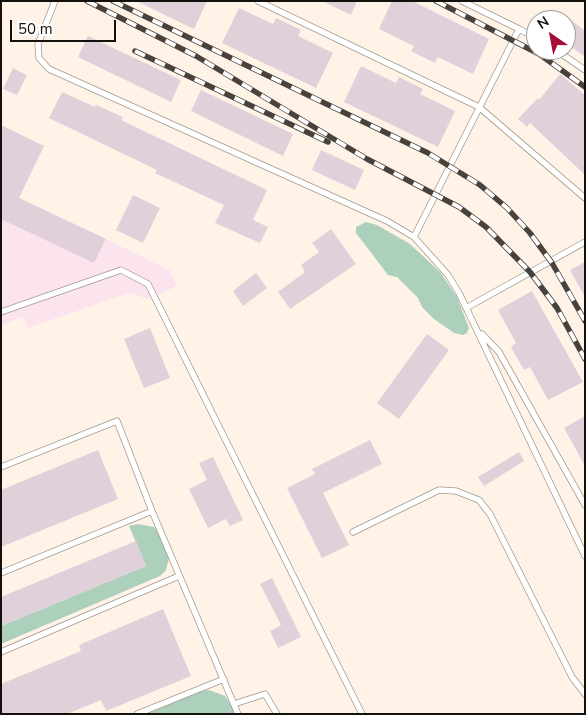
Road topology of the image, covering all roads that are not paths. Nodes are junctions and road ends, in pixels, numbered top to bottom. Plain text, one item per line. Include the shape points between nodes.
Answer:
1 (55, 1) edge
2 (258, 1) edge
3 (462, 1) edge
4 (519, 29) junction
5 (526, 33) edge
6 (570, 60) edge
7 (585, 70) edge
8 (479, 107) junction
9 (585, 198) edge
10 (414, 237) junction
11 (585, 242) edge
12 (466, 308) junction
13 (1, 312) edge
14 (478, 330) junction
15 (1, 467) edge
16 (585, 505) edge
17 (152, 511) junction
18 (353, 532) dead end
19 (585, 556) edge
20 (1, 573) edge
21 (179, 576) junction
22 (1, 652) edge
23 (224, 679) junction
24 (585, 694) edge
25 (234, 704) junction
26 (137, 714) edge
27 (238, 714) edge
28 (277, 714) edge
29 (362, 714) edge

1 - 10 lane via 38,44 39,58 49,68 386,221
2 - 8 lane
3 - 4 lane
4 - 5 lane
4 - 8 lane
6 - 7 lane
8 - 9 lane
8 - 10 lane
10 - 12 lane via 448,275
11 - 12 lane
12 - 14 lane
13 - 29 lane via 121,270 148,284
14 - 16 lane via 499,352
14 - 19 lane
15 - 17 lane via 117,420
17 - 20 lane
17 - 21 lane
18 - 24 lane via 439,490 456,491 479,500 490,514 572,677
21 - 22 lane
21 - 23 lane
23 - 25 lane
23 - 26 lane
25 - 27 lane
25 - 28 lane via 264,694

